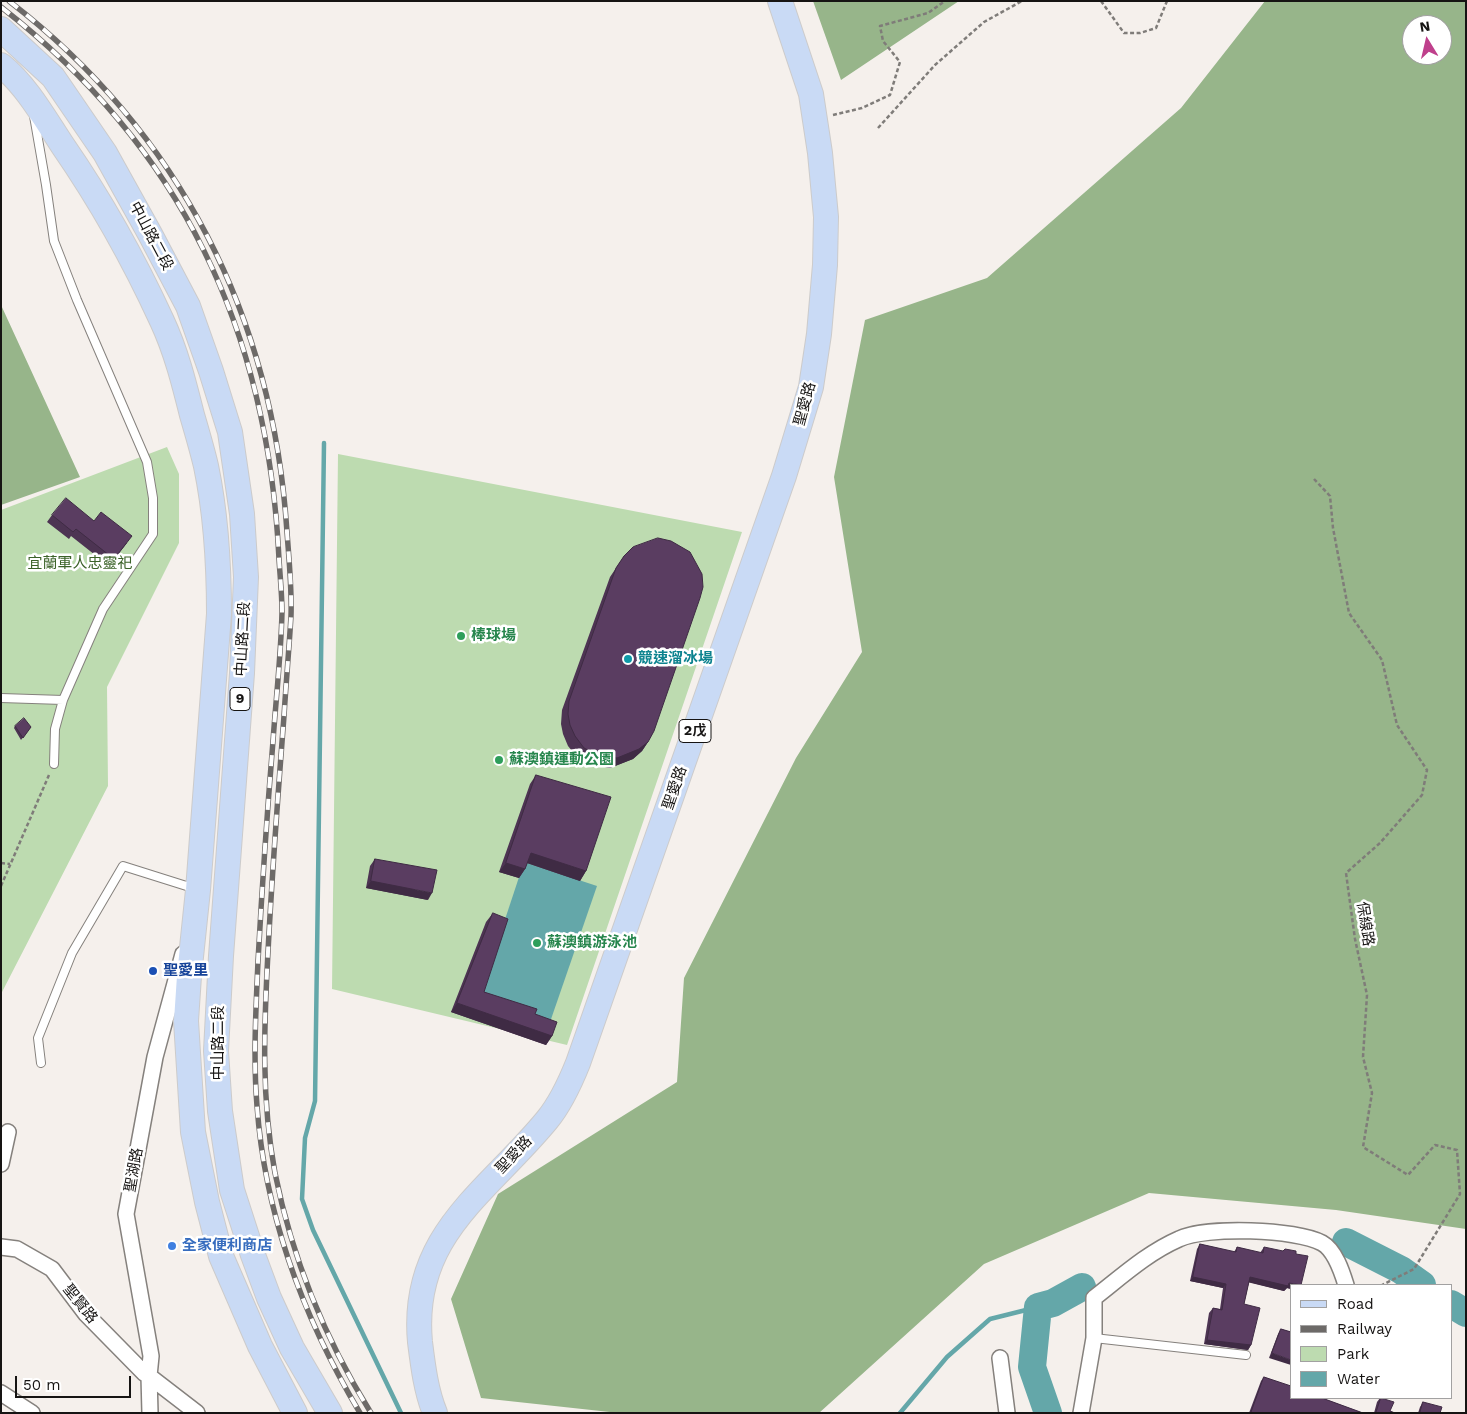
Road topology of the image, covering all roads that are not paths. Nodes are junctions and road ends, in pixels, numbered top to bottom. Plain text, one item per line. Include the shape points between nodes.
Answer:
1 (780, 1) edge
2 (1, 29) edge
3 (1, 65) edge
4 (53, 77) junction
5 (31, 99) junction
6 (1, 698) edge
7 (63, 700) junction
8 (54, 764) road end
9 (196, 899) junction
10 (41, 1063) dead end
11 (8, 1132) dead end
12 (1, 1164) edge
13 (1, 1247) edge
14 (1346, 1284) edge
15 (1094, 1338) junction
16 (1246, 1355) dead end
17 (1000, 1358) dead end
18 (149, 1376) junction
19 (1, 1393) edge
20 (32, 1413) edge
21 (150, 1413) edge
22 (197, 1413) edge
23 (295, 1413) edge
24 (330, 1413) edge
25 (436, 1413) edge
26 (1007, 1413) edge
27 (1081, 1413) edge

1 - 25 main road, 聖愛路 / 2戊 via 810,94 826,217 819,334 811,387 784,476 578,1064 548,1119 465,1208 432,1257 420,1298 419,1324 426,1380
2 - 4 main road, 中山路二段 / 9
3 - 5 main road, 中山路二段 / 9
4 - 5 main road
4 - 24 main road, 中山路二段 / 9 via 104,153 188,306 230,432 242,514 246,577 216,1052 220,1111 232,1190 253,1255 292,1348
5 - 7 lane via 54,241 147,462 153,498 153,534 103,609
5 - 9 main road, 中山路二段 / 9 via 87,181 163,322 183,380 206,468 216,547 218,614
6 - 7 lane
7 - 8 lane via 55,729
9 - 10 lane via 123,866 72,953 38,1038
9 - 18 street, 聖湖路 via 155,1057 126,1214 150,1356
9 - 23 main road, 中山路二段 / 9 via 186,1021 195,1140 221,1256 260,1346
11 - 12 street
13 - 18 street, 聖賢路 via 17,1249 52,1270 86,1314
14 - 15 street via 1338,1262 1324,1243 1300,1235 1217,1231 1180,1238 1145,1258 1094,1298
15 - 16 lane
15 - 27 street
17 - 26 street
18 - 21 street, 聖湖路
18 - 22 street
19 - 20 street

